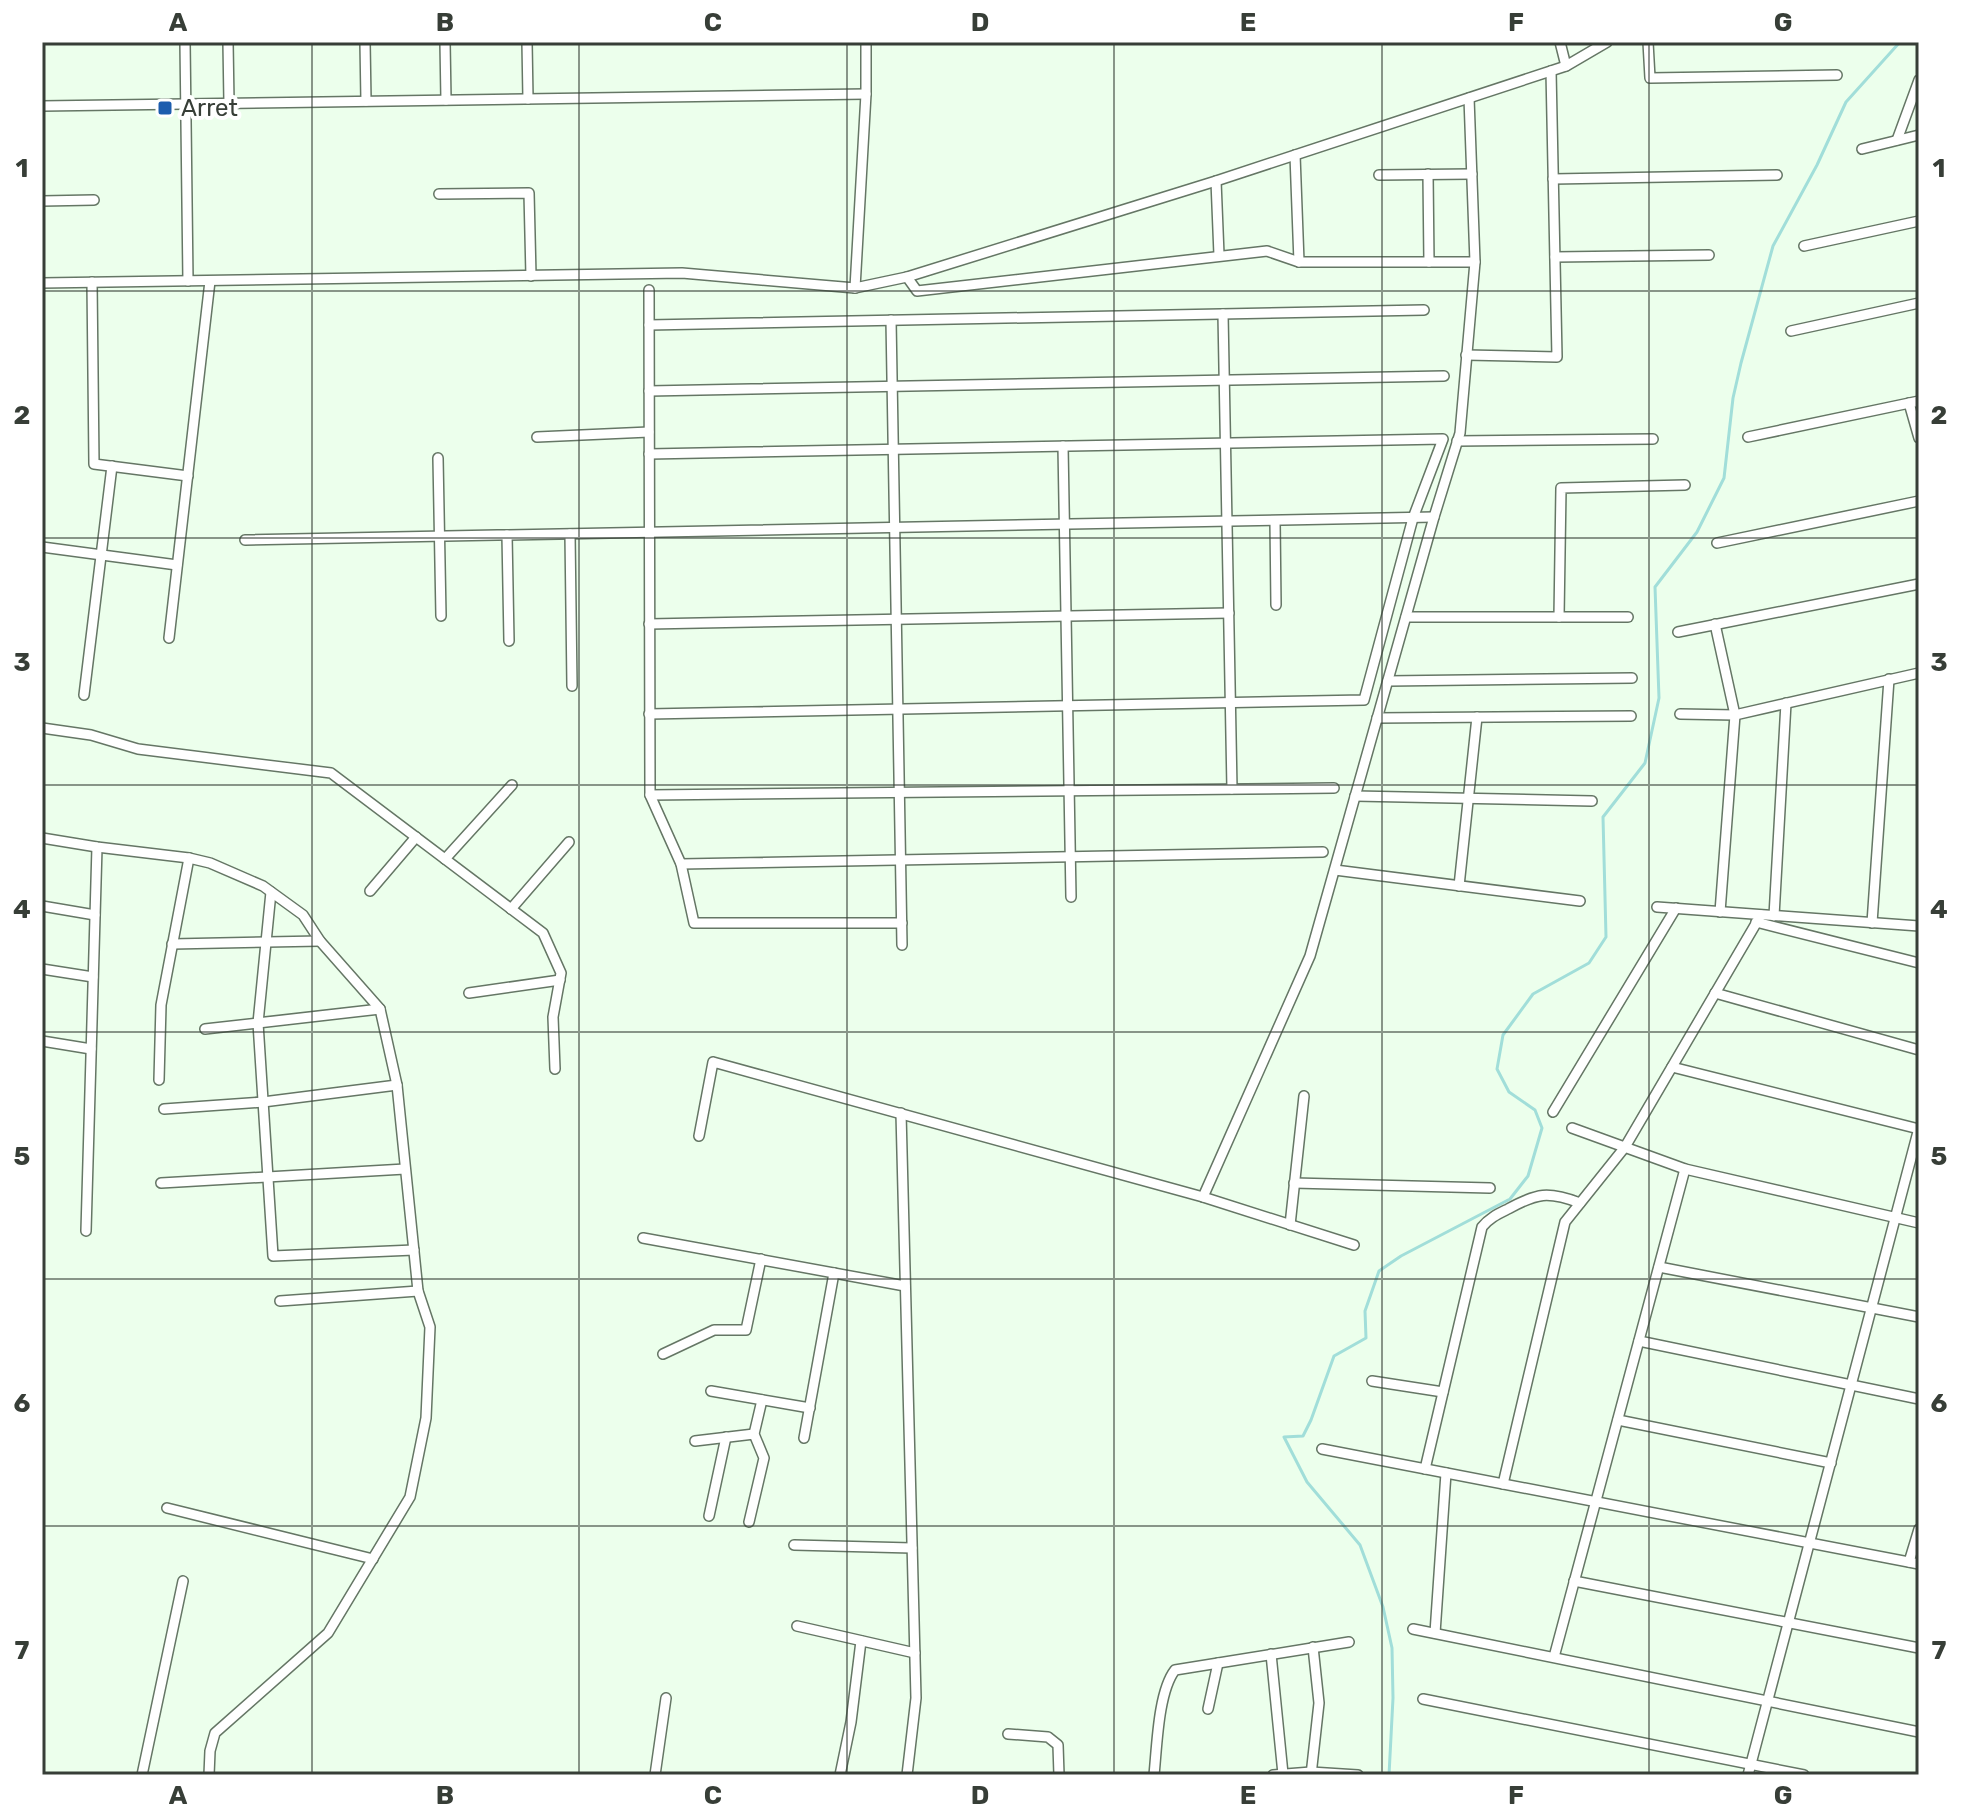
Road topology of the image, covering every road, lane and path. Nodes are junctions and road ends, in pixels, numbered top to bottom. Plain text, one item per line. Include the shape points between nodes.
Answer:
1 (185, 42) edge
2 (228, 42) edge
3 (365, 42) edge
4 (445, 42) edge
5 (527, 42) edge
6 (866, 42) edge
7 (1560, 42) edge
8 (1607, 42) edge
9 (1648, 42) edge
10 (1566, 66) junction
11 (1551, 71) junction
12 (1837, 75) dead end
13 (1919, 80) edge
14 (866, 94) junction
15 (1469, 98) junction
16 (528, 99) junction
17 (446, 100) junction
18 (366, 101) junction
19 (229, 103) junction
20 (186, 104) junction
21 (42, 106) edge
22 (1919, 135) edge
23 (1897, 140) junction
24 (1862, 149) dead end
25 (1295, 155) junction
26 (1428, 174) junction
27 (1472, 174) junction
28 (1379, 175) dead end
29 (1777, 175) dead end
30 (1553, 179) junction
31 (1216, 181) junction
32 (439, 194) dead end
33 (94, 200) dead end
34 (42, 201) edge
35 (1919, 221) edge
36 (1804, 246) dead end
37 (1219, 255) junction
38 (1709, 255) dead end
39 (1555, 257) junction
40 (1299, 262) junction
41 (1429, 262) junction
42 (1475, 262) junction
43 (531, 276) junction
44 (907, 277) junction
45 (188, 281) junction
46 (210, 281) junction
47 (92, 282) junction
48 (42, 283) edge
49 (855, 288) junction
50 (649, 290) dead end
51 (1919, 303) edge
52 (1424, 310) dead end
53 (1223, 314) junction
54 (891, 320) junction
55 (649, 325) junction
56 (1791, 331) dead end
57 (1466, 355) junction
58 (1444, 376) dead end
59 (1225, 380) junction
60 (892, 387) junction
61 (649, 391) junction
62 (1914, 402) edge
63 (649, 432) junction
64 (537, 437) dead end
65 (1748, 437) dead end
66 (1919, 438) edge
67 (1653, 439) dead end
68 (1457, 441) junction
69 (1226, 443) junction
70 (1063, 446) junction
71 (893, 449) junction
72 (649, 454) junction
73 (438, 458) dead end
74 (112, 466) junction
75 (188, 476) junction
76 (1685, 485) dead end
77 (1919, 501) edge
78 (1434, 517) junction
79 (1413, 518) junction
80 (1227, 521) junction
81 (1275, 521) junction
82 (1064, 525) junction
83 (895, 528) junction
84 (649, 532) junction
85 (570, 534) junction
86 (507, 535) junction
87 (439, 537) junction
88 (245, 540) dead end
89 (1717, 543) dead end
90 (42, 547) edge
91 (101, 555) junction
92 (177, 565) junction
93 (1919, 584) edge
94 (1276, 605) dead end
95 (1229, 613) junction
96 (441, 616) dead end
97 (1066, 616) junction
98 (1406, 617) junction
99 (1559, 617) junction
100 (1628, 617) dead end
101 (896, 620) junction
102 (649, 624) junction
103 (1715, 624) junction
104 (1678, 632) dead end
105 (169, 638) dead end
106 (509, 641) dead end
107 (1919, 673) edge
108 (1632, 678) dead end
109 (1889, 679) junction
110 (1388, 681) junction
111 (572, 686) dead end
112 (84, 695) dead end
113 (1231, 703) junction
114 (1786, 703) junction
115 (1068, 706) junction
116 (898, 709) junction
117 (649, 714) junction
118 (1680, 714) dead end
119 (1735, 715) junction
120 (1631, 716) dead end
121 (1477, 717) junction
122 (1377, 718) junction
123 (42, 728) edge
124 (512, 785) dead end
125 (1334, 788) dead end
126 (1232, 789) junction
127 (1069, 791) junction
128 (900, 793) junction
129 (650, 795) junction
130 (1355, 796) junction
131 (1468, 799) junction
132 (1592, 801) dead end
133 (416, 837) junction
134 (42, 838) edge
135 (569, 842) dead end
136 (97, 847) junction
137 (1323, 852) dead end
138 (1070, 856) junction
139 (189, 858) junction
140 (445, 859) junction
141 (901, 860) junction
142 (681, 864) junction
143 (1335, 870) junction
144 (1459, 886) junction
145 (370, 891) dead end
146 (271, 892) junction
147 (1071, 897) dead end
148 (1580, 901) dead end
149 (42, 906) edge
150 (1657, 907) dead end
151 (1676, 908) junction
152 (511, 909) junction
153 (1720, 912) junction
154 (95, 915) junction
155 (1774, 916) junction
156 (1759, 918) junction
157 (902, 923) junction
158 (1872, 923) junction
159 (1919, 926) edge
160 (320, 941) junction
161 (266, 942) junction
162 (172, 944) junction
163 (902, 945) dead end
164 (1919, 963) edge
165 (42, 969) edge
166 (93, 977) junction
167 (560, 980) junction
168 (469, 993) dead end
169 (1715, 993) junction
170 (380, 1009) junction
171 (258, 1023) junction
172 (205, 1029) dead end
173 (42, 1041) edge
174 (91, 1049) junction
175 (1919, 1050) edge
176 (1672, 1067) junction
177 (555, 1069) dead end
178 (159, 1080) dead end
179 (397, 1085) junction
180 (1304, 1096) dead end
181 (263, 1102) junction
182 (164, 1109) dead end
183 (1553, 1112) dead end
184 (901, 1113) junction
185 (1572, 1128) dead end
186 (1919, 1128) edge
187 (699, 1136) dead end
188 (1625, 1147) junction
189 (405, 1169) junction
190 (1685, 1169) junction
191 (268, 1177) junction
192 (161, 1183) dead end
193 (1294, 1183) junction
194 (1490, 1188) dead end
195 (1203, 1197) junction
196 (1580, 1203) junction
197 (1895, 1217) junction
198 (1919, 1223) edge
199 (1290, 1225) junction
200 (86, 1231) dead end
201 (643, 1238) dead end
202 (1354, 1245) dead end
203 (414, 1250) junction
204 (761, 1259) junction
205 (1659, 1267) junction
206 (834, 1273) junction
207 (905, 1286) junction
208 (418, 1291) junction
209 (280, 1301) dead end
210 (1872, 1308) junction
211 (1919, 1317) edge
212 (1639, 1341) junction
213 (663, 1354) dead end
214 (1372, 1381) dead end
215 (1851, 1385) junction
216 (711, 1391) dead end
217 (1443, 1392) junction
218 (1919, 1399) edge
219 (762, 1400) junction
220 (810, 1408) junction
221 (1618, 1420) junction
222 (754, 1434) junction
223 (726, 1437) junction
224 (804, 1438) dead end
225 (695, 1441) dead end
226 (1322, 1449) dead end
227 (1831, 1463) junction
228 (1425, 1469) junction
229 (1446, 1473) junction
230 (1503, 1484) junction
231 (1595, 1502) junction
232 (167, 1508) dead end
233 (709, 1516) dead end
234 (749, 1522) dead end
235 (1919, 1529) edge
236 (1810, 1543) junction
237 (794, 1545) dead end
238 (912, 1548) junction
239 (373, 1559) junction
240 (1914, 1563) edge
241 (183, 1581) dead end
242 (1574, 1581) junction
243 (1789, 1622) junction
244 (797, 1626) dead end
245 (1413, 1629) dead end
246 (1435, 1633) junction
247 (861, 1641) junction
248 (1349, 1642) dead end
249 (1313, 1647) junction
250 (1919, 1648) edge
251 (915, 1653) junction
252 (1271, 1654) junction
253 (1554, 1657) junction
254 (1218, 1663) junction
255 (666, 1698) dead end
256 (1423, 1699) dead end
257 (1768, 1701) junction
258 (1208, 1709) dead end
259 (1919, 1732) edge
260 (1008, 1734) dead end
261 (1750, 1770) edge
262 (1311, 1773) edge
263 (1283, 1774) edge
264 (142, 1775) edge
265 (209, 1775) edge
266 (655, 1775) edge
267 (840, 1775) edge
268 (907, 1775) edge
269 (1059, 1775) edge
270 (1154, 1775) edge
271 (1273, 1775) edge
272 (1358, 1775) edge
273 (1804, 1775) edge

1 - 20 street
2 - 19 street
3 - 18 street
4 - 17 street
5 - 16 street
6 - 14 street
7 - 10 street
8 - 10 street
9 - 12 street via 1650,78
10 - 11 street
11 - 15 street
11 - 30 street
13 - 23 street
14 - 16 street
14 - 49 street
15 - 25 street
15 - 27 street
16 - 17 street
17 - 18 street
18 - 19 street
19 - 20 street
20 - 21 street
20 - 45 street
22 - 23 street
23 - 24 street
25 - 31 street
25 - 40 street
26 - 27 street
26 - 28 street
26 - 41 street
27 - 42 street
29 - 30 street
30 - 39 street
31 - 37 street
31 - 44 street
32 - 43 street via 529,193
33 - 34 street
35 - 36 street
37 - 40 street via 1267,251
37 - 44 street via 917,291
38 - 39 street
39 - 57 street via 1557,357
40 - 41 street
41 - 42 street
42 - 57 street
43 - 46 street
43 - 49 street via 682,273
44 - 49 street
45 - 46 street
45 - 47 street
46 - 75 street
47 - 48 street
47 - 74 street via 94,464
50 - 55 street
51 - 56 street
52 - 53 street
53 - 54 street
53 - 59 street
54 - 55 street
54 - 60 street
55 - 61 street
57 - 68 street
58 - 59 street
59 - 60 street
59 - 69 street
60 - 61 street
60 - 71 street
61 - 63 street
62 - 65 street
62 - 66 street
63 - 64 street
63 - 72 street
67 - 68 street
68 - 78 street
69 - 70 street
69 - 79 street via 1443,439
69 - 80 street
70 - 71 street
70 - 82 street
71 - 72 street
71 - 83 street
72 - 84 street
73 - 87 street
74 - 75 street
74 - 91 street
75 - 92 street
76 - 99 street via 1561,488
77 - 89 street
78 - 79 street
78 - 98 street
79 - 81 street
79 - 113 street via 1364,700
80 - 81 street
80 - 82 street
80 - 95 street
81 - 94 street
82 - 83 street
82 - 97 street
83 - 84 street
83 - 101 street
84 - 85 street
84 - 102 street
85 - 86 street
85 - 111 street
86 - 87 street
86 - 106 street
87 - 88 street
87 - 96 street
90 - 91 street
91 - 92 street
91 - 112 street
92 - 105 street
93 - 103 street
95 - 97 street
95 - 113 street
97 - 101 street
97 - 115 street
98 - 99 street
98 - 110 street
99 - 100 street
101 - 102 street
101 - 116 street
102 - 117 street
103 - 104 street
103 - 119 street
107 - 109 street
108 - 110 street
109 - 114 street
109 - 158 street
110 - 122 street
113 - 115 street
113 - 126 street
114 - 119 street
114 - 155 street
115 - 116 street
115 - 127 street
116 - 117 street
116 - 128 street
117 - 129 street
118 - 119 street
119 - 153 street
120 - 121 street
121 - 122 street
121 - 131 street
122 - 130 street
123 - 133 street via 138,749 331,773
124 - 140 street
125 - 126 street
126 - 127 street
127 - 128 street
127 - 138 street
128 - 129 street
128 - 141 street
129 - 142 street
130 - 131 street
130 - 143 street
131 - 132 street
131 - 144 street
133 - 140 street
133 - 145 street
134 - 136 street
135 - 152 street
136 - 139 street
136 - 154 street
137 - 138 street
138 - 141 street
138 - 147 street
139 - 146 street
139 - 162 street
140 - 152 street
141 - 142 street
141 - 157 street
142 - 157 street via 694,923
143 - 144 street
143 - 195 street via 1310,956
144 - 148 street
146 - 160 street via 303,915
146 - 161 street
149 - 154 street
150 - 151 street
151 - 153 street
151 - 183 street
152 - 167 street via 543,933
153 - 156 street
154 - 166 street
155 - 156 street
155 - 158 street
156 - 164 street
156 - 169 street
157 - 163 street
158 - 159 street
160 - 161 street
160 - 170 street
161 - 162 street
161 - 171 street
162 - 178 street via 161,1005
165 - 166 street
166 - 174 street
167 - 168 street
167 - 177 street via 553,1017
169 - 175 street
169 - 176 street
170 - 171 street
170 - 179 street
171 - 172 street
171 - 181 street
173 - 174 street
174 - 200 street
176 - 186 street
176 - 188 street
179 - 181 street
179 - 189 street
180 - 193 street
181 - 182 street
181 - 191 street
184 - 187 street via 713,1062
184 - 195 street
184 - 207 street
185 - 188 street
186 - 197 street
188 - 190 street
188 - 196 street
189 - 191 street
189 - 203 street
190 - 197 street
190 - 205 street
191 - 192 street
191 - 203 street via 273,1256
193 - 194 street
193 - 199 street
195 - 199 street
196 - 217 street via 1539,1195 1526,1198 1482,1227
196 - 230 street via 1565,1222
197 - 198 street
197 - 210 street
199 - 202 street
201 - 204 street
203 - 208 street
204 - 206 street
204 - 213 street via 746,1330 714,1330
205 - 210 street
205 - 212 street
206 - 207 street
206 - 220 street
207 - 238 street
208 - 209 street
208 - 239 street via 430,1327 426,1418 410,1497
210 - 211 street
210 - 215 street
212 - 215 street
212 - 221 street
214 - 217 street
215 - 218 street
215 - 227 street
216 - 219 street
217 - 228 street
219 - 220 street
219 - 222 street
220 - 224 street
221 - 227 street
221 - 231 street
222 - 223 street
222 - 234 street via 764,1458
223 - 225 street
223 - 233 street
226 - 228 street
227 - 236 street
228 - 229 street
229 - 230 street
229 - 246 street
230 - 231 street
231 - 236 street
231 - 242 street
232 - 239 street
235 - 240 street
236 - 240 street
236 - 243 street
237 - 238 street
238 - 251 street
239 - 265 street via 328,1633 215,1733
241 - 264 street
242 - 243 street
242 - 253 street
243 - 250 street
243 - 257 street
244 - 247 street
245 - 246 street
246 - 253 street
247 - 251 street
247 - 267 street
248 - 249 street
249 - 252 street
249 - 262 street via 1319,1703
251 - 268 street
252 - 254 street
252 - 263 street
253 - 257 street
254 - 258 street
254 - 270 street via 1175,1670 1170,1677
255 - 266 street
256 - 261 street
257 - 259 street
257 - 261 street
260 - 269 street via 1048,1737 1058,1745
261 - 273 street
262 - 263 street
262 - 272 street
263 - 271 street

